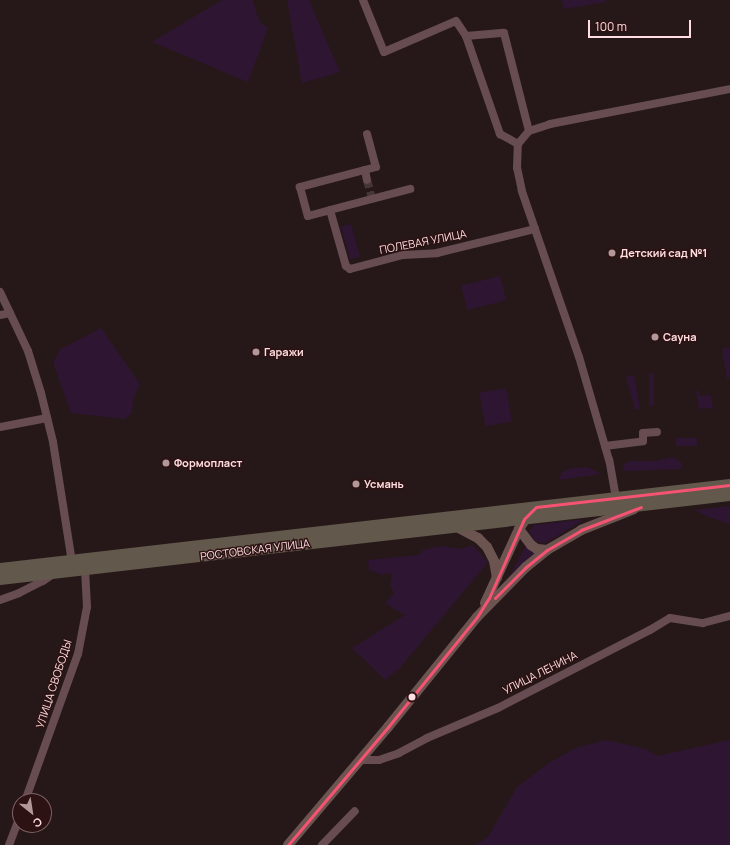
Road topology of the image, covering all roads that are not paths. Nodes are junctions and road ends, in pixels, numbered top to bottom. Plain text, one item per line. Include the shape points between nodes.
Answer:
1 (363, 0) edge
2 (466, 36) junction
3 (730, 89) edge
4 (530, 131) junction
5 (367, 134) dead end
6 (518, 144) junction
7 (365, 170) junction
8 (367, 180) tunnel mouth
9 (410, 189) dead end
10 (330, 210) junction
11 (535, 229) junction
12 (0, 292) edge
13 (10, 313) junction
14 (0, 315) edge
15 (47, 418) junction
16 (0, 428) edge
17 (657, 432) dead end
18 (605, 446) junction
19 (730, 485) edge
20 (730, 496) edge
21 (616, 498) junction
22 (650, 504) junction
23 (536, 507) junction
24 (522, 524) junction
25 (457, 527) junction
26 (547, 550) junction
27 (72, 562) junction
28 (0, 569) edge
29 (85, 570) junction
30 (53, 573) junction
31 (497, 578) junction
32 (0, 579) edge
33 (0, 600) edge
34 (730, 616) edge
35 (477, 617) junction
36 (360, 760) junction
37 (28, 793) edge
38 (355, 811) dead end
39 (14, 833) edge
40 (10, 845) edge
41 (288, 845) edge
42 (322, 845) edge

1 - 2 street via 384,52 456,21
2 - 4 street via 504,33
2 - 6 street via 500,134
3 - 4 street via 597,114
4 - 6 street
5 - 7 street via 376,167
6 - 11 street via 517,168
7 - 8 street
7 - 10 street via 300,187 308,216
9 - 10 street via 371,197
10 - 11 street, ПОЛЕВАЯ УЛИЦА via 346,266 350,269 403,255 437,252
11 - 18 street via 579,357
12 - 13 street
13 - 14 street
13 - 15 street via 28,351
15 - 16 street
15 - 27 street
17 - 18 street via 643,433 643,441
18 - 21 street
19 - 21 highway, РОСТОВСКАЯ УЛИЦА
20 - 22 highway, РОСТОВСКАЯ УЛИЦА
21 - 23 highway, РОСТОВСКАЯ УЛИЦА
22 - 24 highway, РОСТОВСКАЯ УЛИЦА
22 - 26 main road via 588,527
23 - 24 main road
23 - 27 highway, РОСТОВСКАЯ УЛИЦА
24 - 25 highway, РОСТОВСКАЯ УЛИЦА
24 - 26 main road via 531,545 537,549
24 - 31 main road
25 - 29 highway, РОСТОВСКАЯ УЛИЦА
25 - 31 main road via 478,538 487,547 494,561
26 - 35 main road via 526,567
27 - 28 highway, РОСТОВСКАЯ УЛИЦА
29 - 30 highway, РОСТОВСКАЯ УЛИЦА
29 - 37 street, УЛИЦА СВОБОДЫ via 87,607 78,654
30 - 32 highway, РОСТОВСКАЯ УЛИЦА
30 - 33 street, РОСТОВСКАЯ УЛИЦА via 25,590
31 - 35 main road
34 - 36 street, УЛИЦА ЛЕНИНА via 703,623 670,618 498,708 427,738 399,753 379,760
35 - 36 main road
36 - 41 main road
38 - 42 street
39 - 40 street

